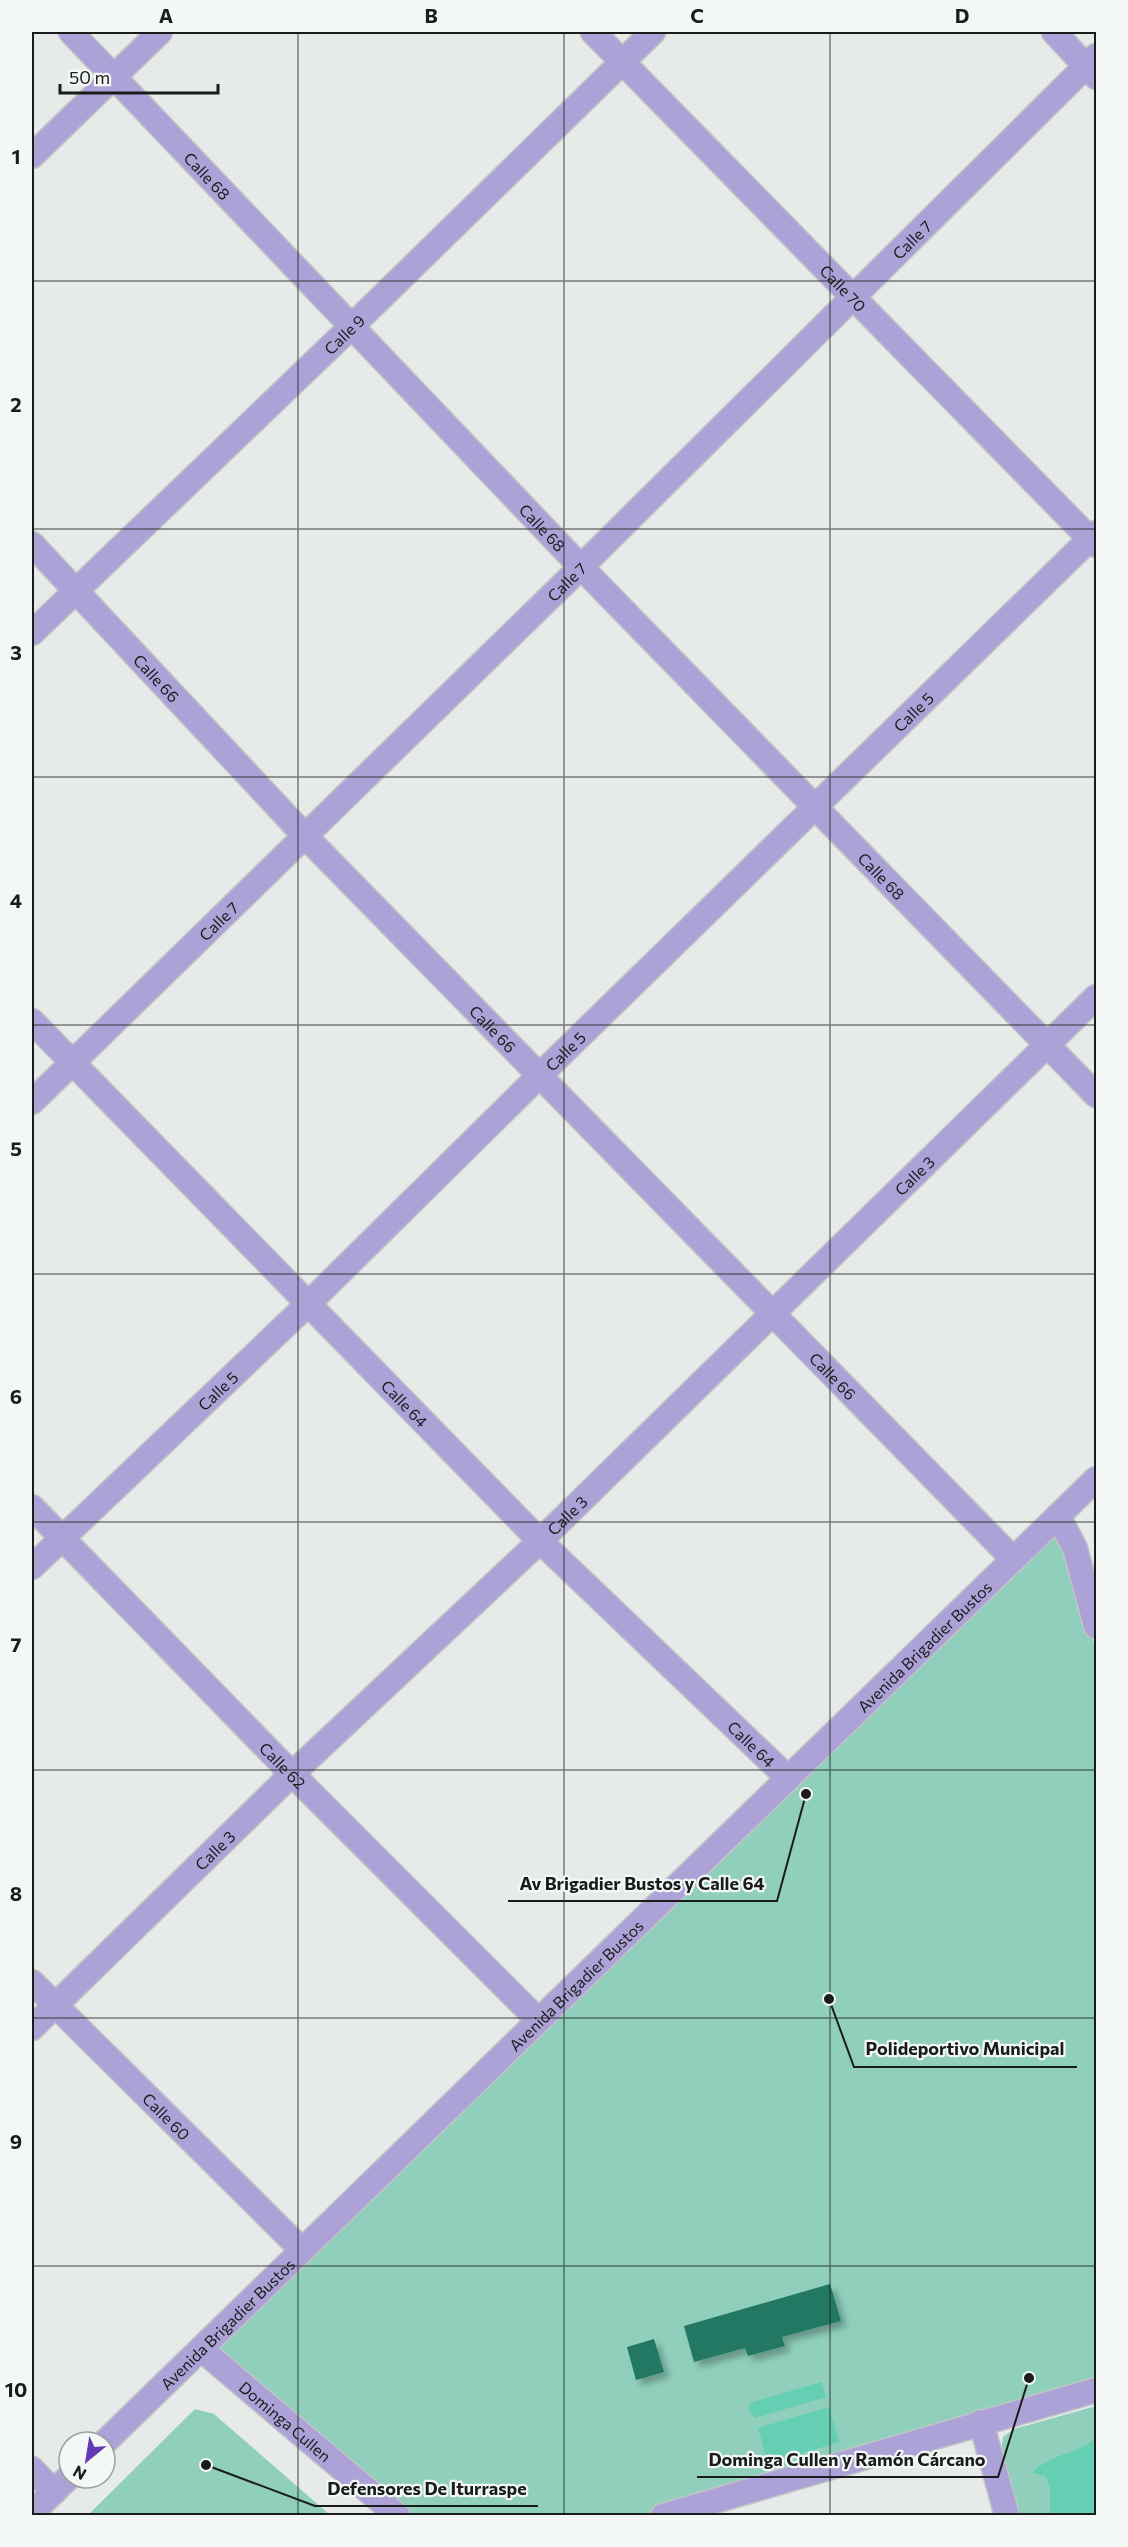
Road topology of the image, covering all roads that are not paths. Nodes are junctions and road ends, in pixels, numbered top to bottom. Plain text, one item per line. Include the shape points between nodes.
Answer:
1 (71, 32) edge
2 (160, 32) edge
3 (593, 32) edge
4 (652, 32) edge
5 (1053, 32) edge
6 (622, 61) junction
7 (1093, 66) edge
8 (114, 76) junction
9 (32, 156) edge
10 (852, 297) junction
11 (351, 327) junction
12 (1095, 539) edge
13 (32, 544) edge
14 (581, 567) junction
15 (77, 590) junction
16 (32, 633) edge
17 (814, 808) junction
18 (306, 837) junction
19 (1096, 997) edge
20 (32, 1021) edge
21 (1048, 1046) junction
22 (72, 1063) junction
23 (540, 1075) junction
24 (1096, 1095) edge
25 (32, 1102) edge
26 (308, 1304) junction
27 (773, 1313) junction
28 (1096, 1479) edge
29 (32, 1507) edge
30 (1058, 1516) junction
31 (61, 1538) junction
32 (540, 1540) junction
33 (1012, 1559) junction
34 (32, 1567) edge
35 (1096, 1626) edge
36 (292, 1774) junction
37 (788, 1778) junction
38 (32, 1983) edge
39 (54, 2006) junction
40 (538, 2020) junction
41 (32, 2028) edge
42 (302, 2250) junction
43 (201, 2349) junction
44 (1096, 2391) edge
45 (981, 2422) junction
46 (117, 2430) edge
47 (32, 2469) edge
48 (57, 2482) edge
49 (57, 2488) edge
50 (32, 2513) edge
51 (398, 2516) edge
52 (663, 2516) edge
53 (1007, 2516) edge

1 - 8 street, Calle 68
2 - 8 street
3 - 6 street, Calle 70
4 - 6 street, Calle 9
5 - 7 street
6 - 10 street, Calle 70
6 - 11 street, Calle 9
7 - 10 street, Calle 7
8 - 9 street
8 - 11 street, Calle 68
10 - 12 street, Calle 70
10 - 14 street, Calle 7
11 - 14 street, Calle 68
11 - 15 street, Calle 9
12 - 17 street, Calle 5
13 - 15 street, Calle 66
14 - 17 street, Calle 68
14 - 18 street, Calle 7
15 - 16 street, Calle 9
15 - 18 street, Calle 66
17 - 21 street, Calle 68
17 - 23 street, Calle 5
18 - 22 street, Calle 7
18 - 23 street, Calle 66
19 - 21 street, Calle 3
20 - 22 street, Calle 64
21 - 24 street, Calle 68
21 - 27 street, Calle 3
22 - 25 street, Calle 7
22 - 26 street, Calle 64
23 - 26 street, Calle 5
23 - 27 street, Calle 66
26 - 31 street, Calle 5
26 - 32 street, Calle 64
27 - 32 street, Calle 3
27 - 33 street, Calle 66
28 - 30 street, Avenida Brigadier Bustos
29 - 31 street, Calle 62
30 - 33 street, Avenida Brigadier Bustos
30 - 35 street via 1075,1548
31 - 34 street, Calle 5
31 - 36 street, Calle 62
32 - 36 street, Calle 3
32 - 37 street, Calle 64
33 - 37 street, Avenida Brigadier Bustos
36 - 39 street, Calle 3
36 - 40 street, Calle 62
37 - 40 street, Avenida Brigadier Bustos
38 - 39 street, Calle 60
39 - 41 street, Calle 3
39 - 42 street, Calle 60
40 - 42 street, Avenida Brigadier Bustos
42 - 43 street, Avenida Brigadier Bustos
43 - 46 street, Avenida Brigadier Bustos
43 - 51 street, Dominga Cullen
44 - 45 street
45 - 52 street
45 - 53 street
47 - 48 street
49 - 50 street

